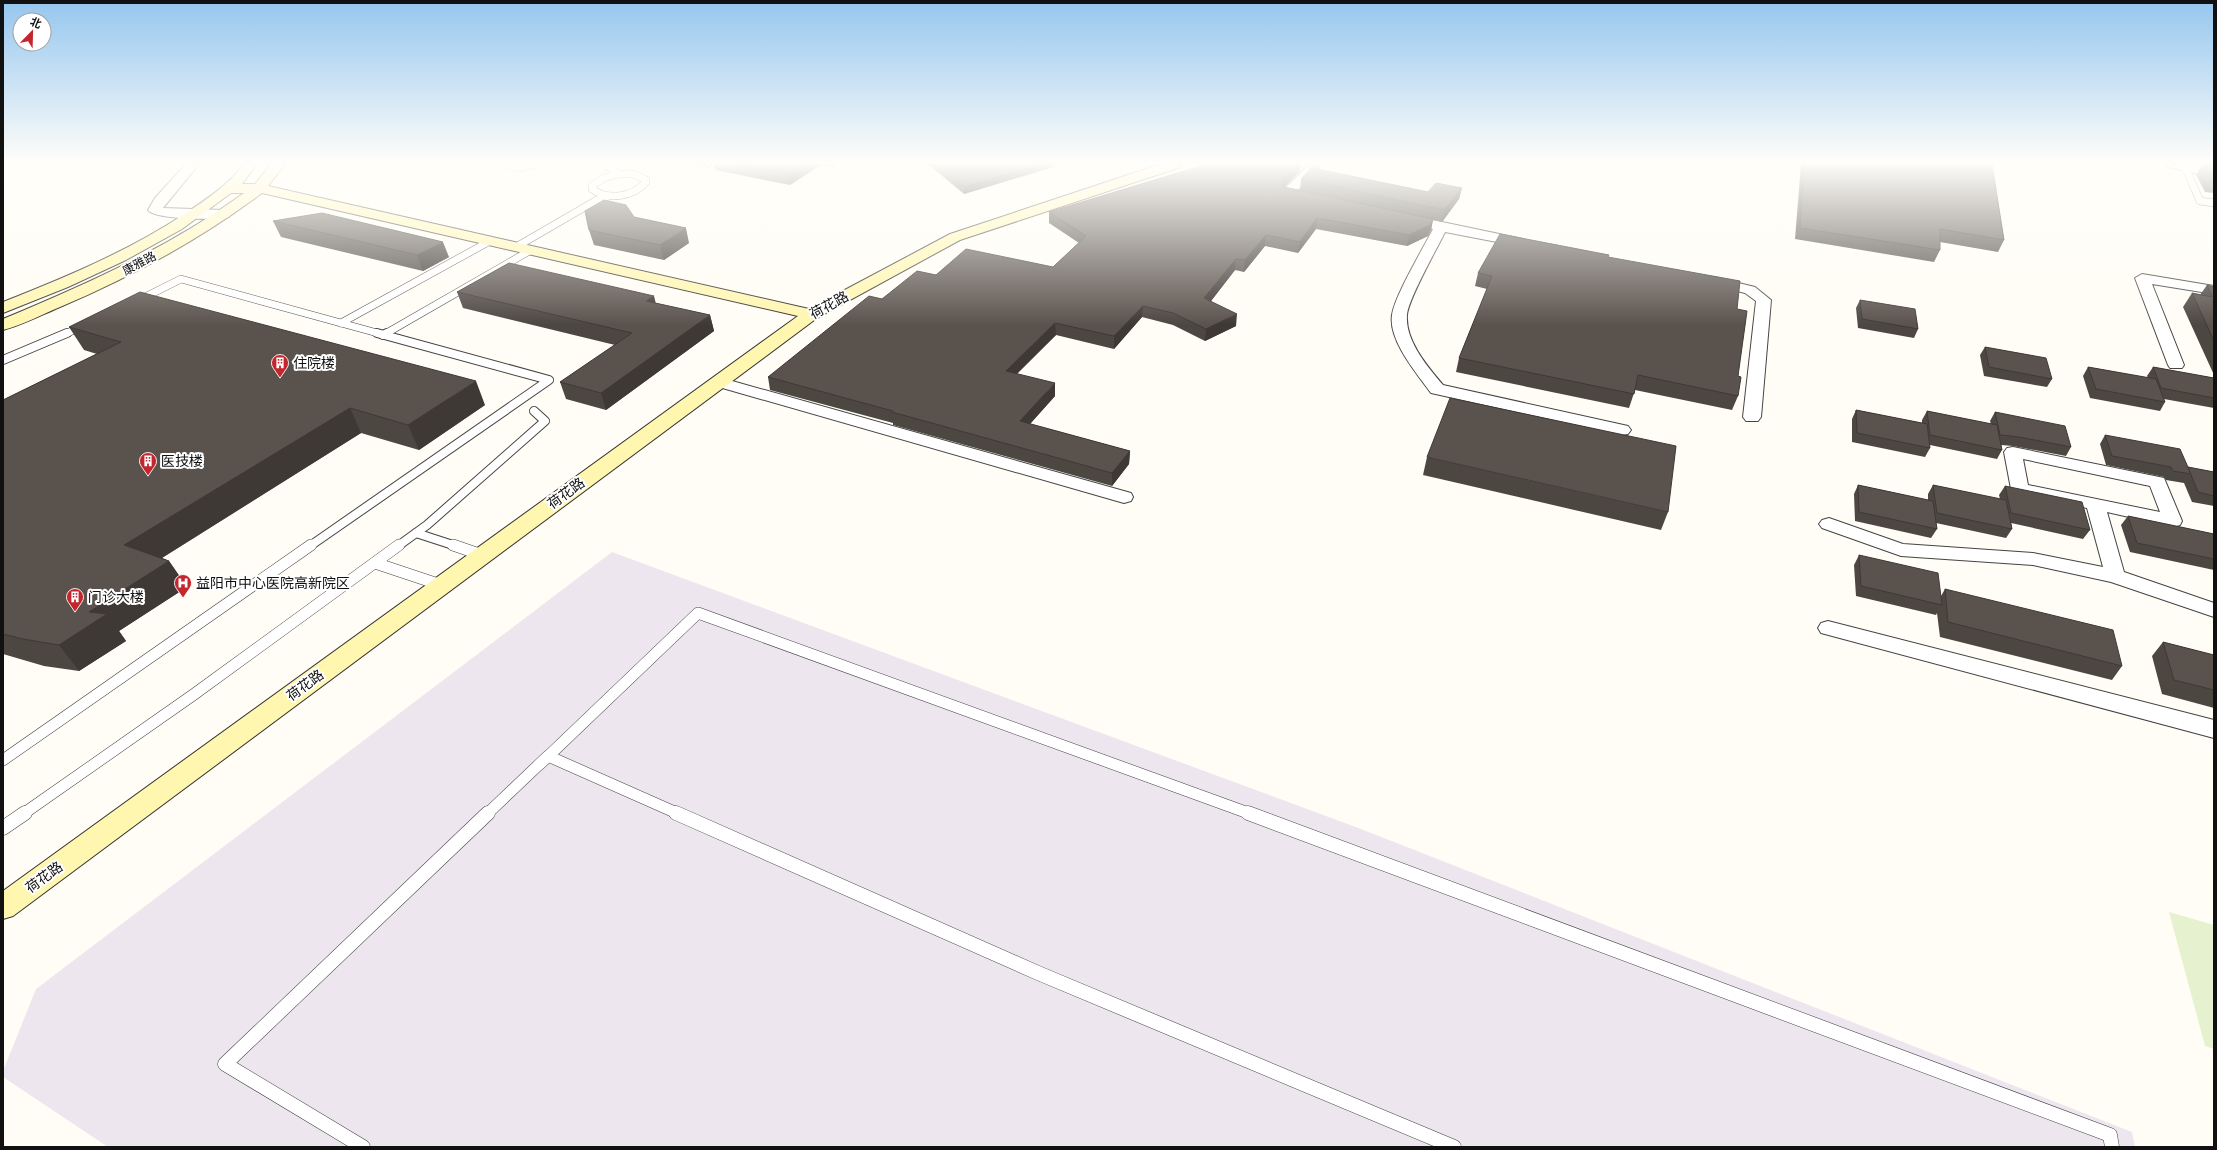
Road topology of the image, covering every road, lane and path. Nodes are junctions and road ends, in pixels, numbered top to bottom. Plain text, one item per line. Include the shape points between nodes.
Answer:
1 (189, 218) edge
2 (218, 218) edge
3 (388, 218) edge
4 (561, 218) edge
5 (567, 218) edge
6 (1014, 218) edge
7 (1401, 218) edge
8 (1441, 227) junction
9 (490, 241) junction
10 (1534, 245) edge
11 (518, 247) junction
12 (1704, 279) edge
13 (2214, 290) edge
14 (129, 305) edge
15 (3, 308) edge
16 (811, 314) junction
17 (95, 320) edge
18 (341, 323) junction
19 (3, 325) edge
20 (384, 335) junction
21 (3, 360) edge
22 (2176, 365) dead end
23 (718, 382) junction
24 (534, 411) dead end
25 (1752, 417) dead end
26 (1622, 430) dead end
27 (1124, 497) dead end
28 (2095, 504) junction
29 (1829, 524) dead end
30 (416, 533) junction
31 (482, 555) junction
32 (375, 563) junction
33 (2115, 576) junction
34 (441, 586) junction
35 (2214, 610) edge
36 (1828, 628) dead end
37 (2214, 729) edge
38 (3, 760) edge
39 (540, 764) junction
40 (3, 828) edge
41 (3, 907) edge
42 (363, 1147) edge
43 (1454, 1147) edge
44 (2112, 1147) edge

1 - 15 street, 康雅路 via 104,264
2 - 19 street, 康雅路 via 136,266
3 - 9 street
4 - 11 lane
5 - 11 lane
6 - 16 street, 荷花路 via 955,237
7 - 8 street
8 - 10 street
8 - 26 street via 1398,314 1403,335 1418,366 1437,389
9 - 11 street
9 - 18 lane
11 - 16 street
11 - 20 lane
12 - 25 street via 1750,290 1764,300
13 - 22 street via 2142,278
14 - 18 lane via 181,279
16 - 23 street, 荷花路
17 - 21 lane
18 - 20 lane
20 - 38 lane via 549,380
23 - 27 street
23 - 31 street, 荷花路
24 - 30 lane via 545,420
28 - 28 street via 2173,521 2158,482 2012,452 2020,488
28 - 33 street
29 - 33 street via 1901,550 2033,559
30 - 31 lane
30 - 32 lane
31 - 34 street, 荷花路
32 - 34 lane
32 - 40 lane
33 - 35 street
34 - 41 street, 荷花路
36 - 37 street
39 - 42 lane via 225,1064
39 - 43 lane via 548,756 1038,973
39 - 44 lane via 698,613 1152,778 2110,1135

